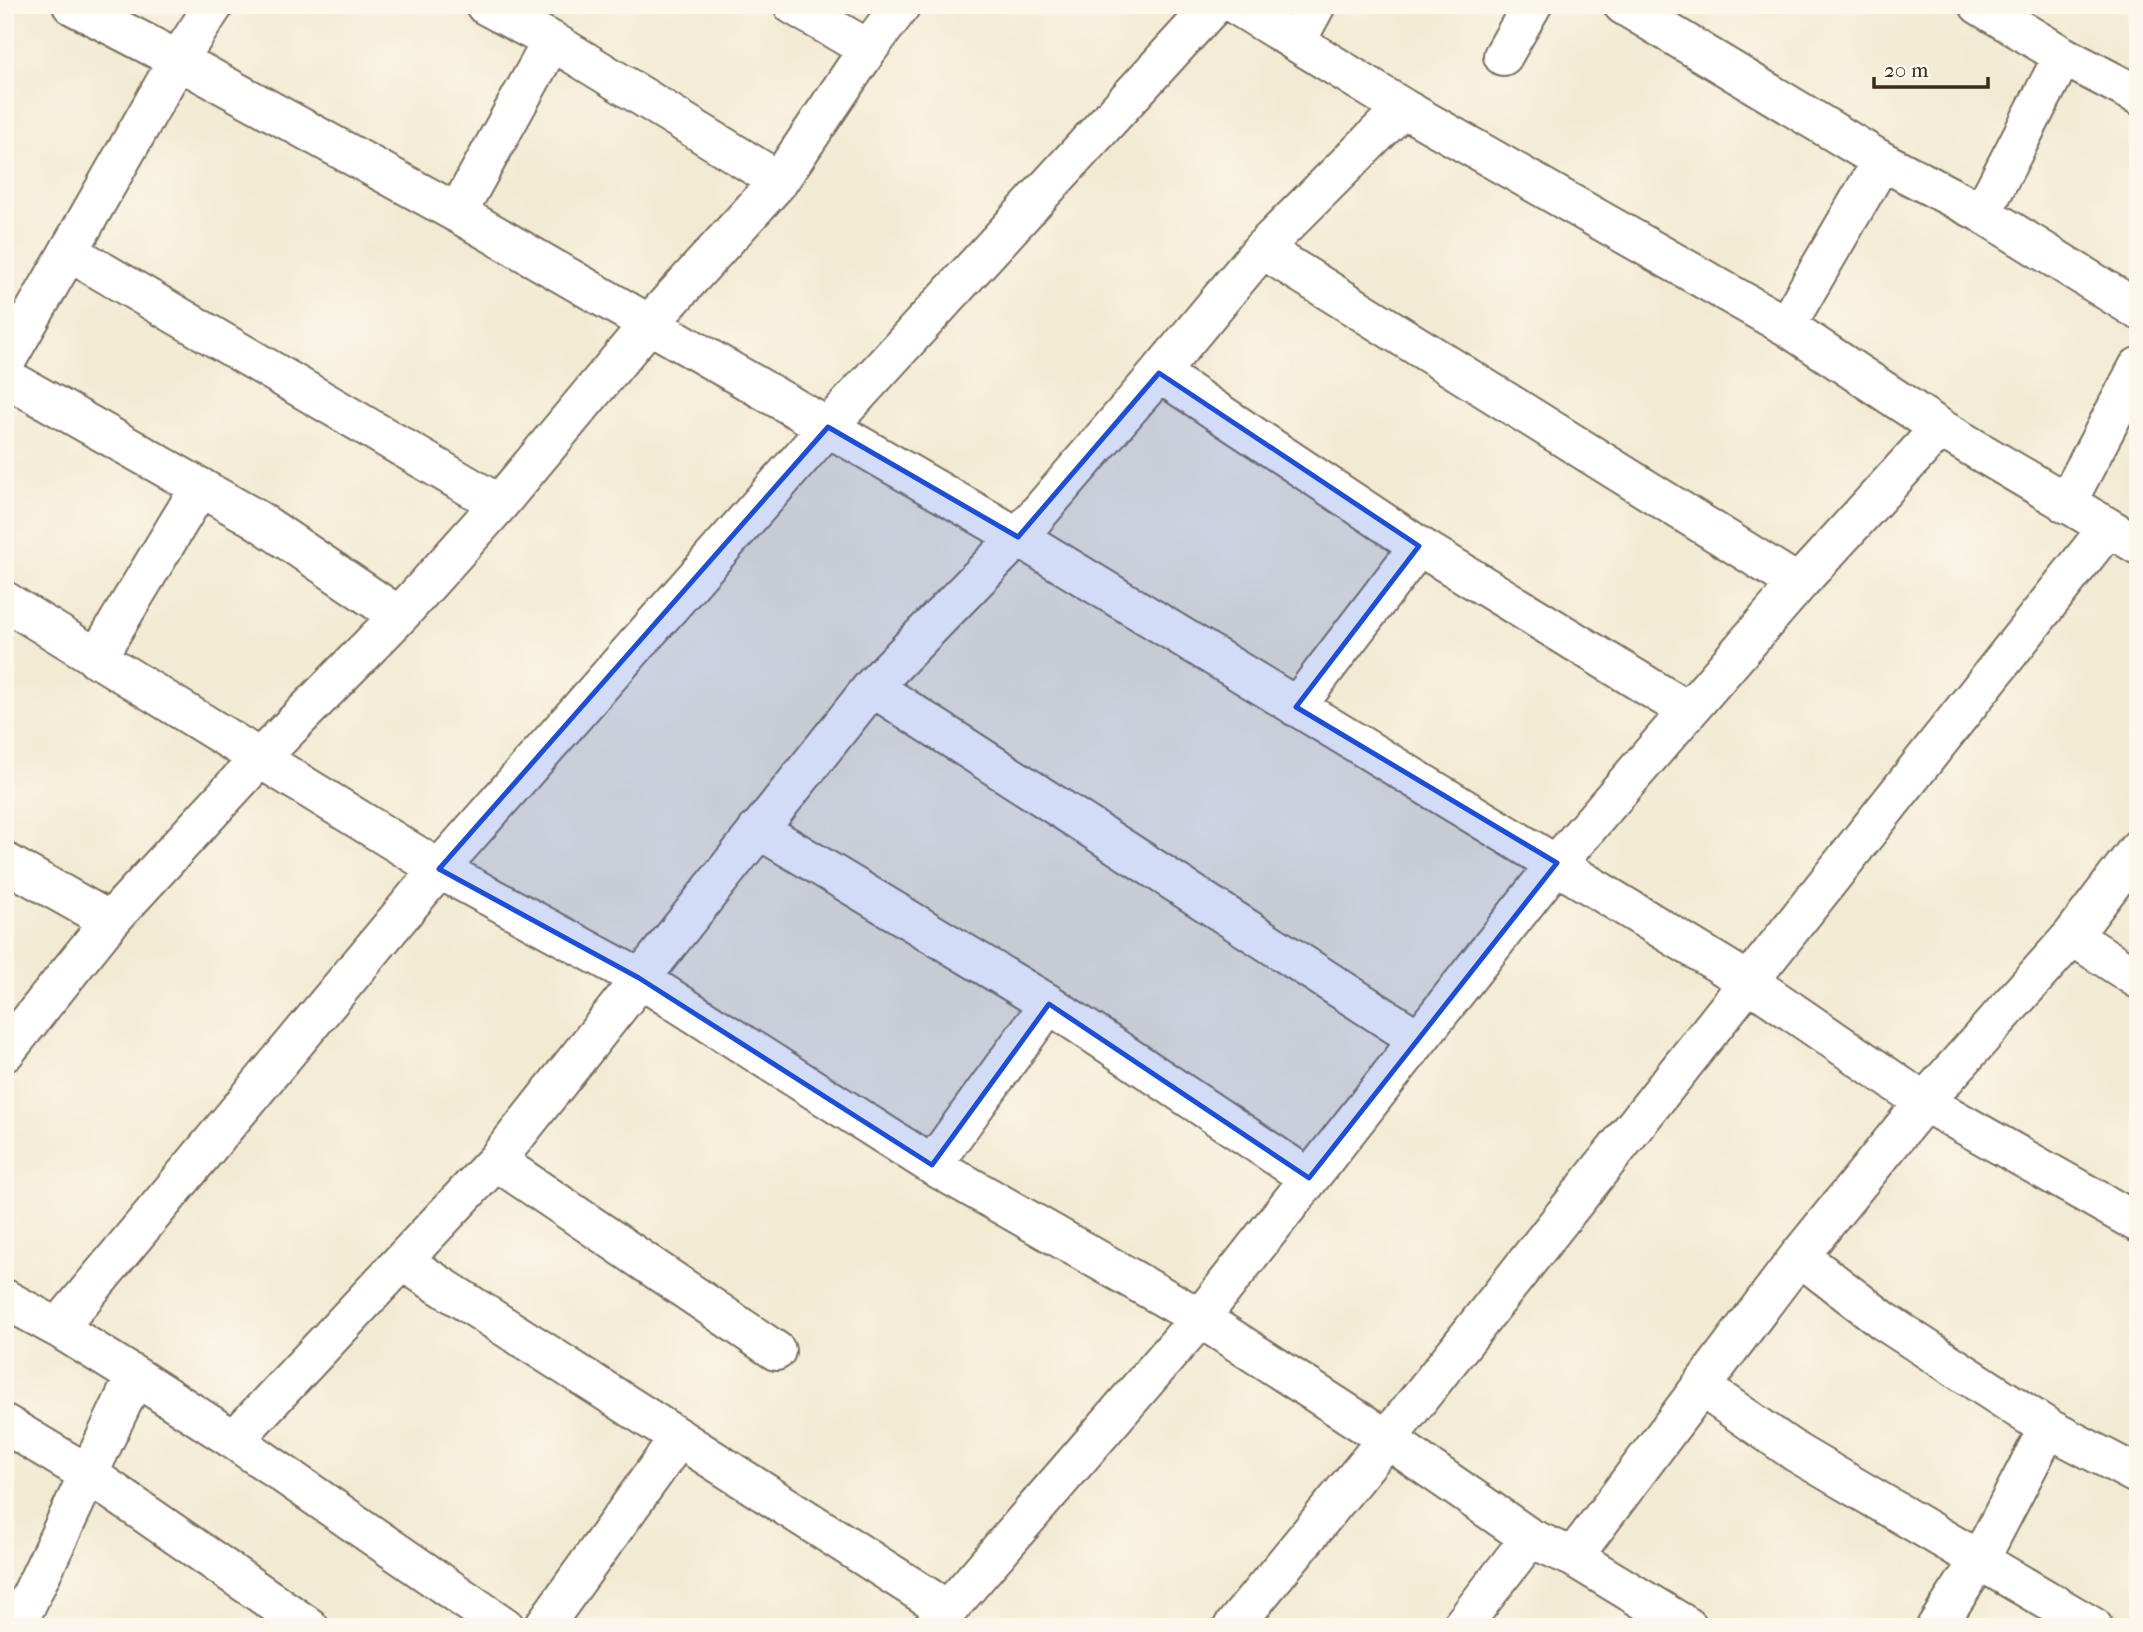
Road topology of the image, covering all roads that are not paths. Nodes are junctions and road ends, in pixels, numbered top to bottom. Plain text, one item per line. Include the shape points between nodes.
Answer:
1 (72, 5) edge
2 (214, 5) edge
3 (485, 5) edge
4 (793, 5) edge
5 (901, 5) edge
6 (1214, 5) edge
7 (1236, 5) edge
8 (1316, 5) edge
9 (1532, 5) edge
10 (1623, 5) edge
11 (1979, 5) edge
12 (552, 41) junction
13 (1296, 42) junction
14 (868, 49) junction
15 (1503, 56) dead end
16 (2063, 56) junction
17 (178, 60) junction
18 (2138, 94) edge
19 (1403, 108) junction
20 (1882, 161) junction
21 (779, 181) junction
22 (457, 213) junction
23 (1982, 213) junction
24 (1262, 249) junction
25 (69, 252) junction
26 (2138, 310) edge
27 (648, 325) junction
28 (1786, 326) junction
29 (5, 363) edge
30 (2138, 367) edge
31 (1159, 373) junction
32 (5, 377) edge
33 (828, 427) junction
34 (1940, 428) junction
35 (200, 487) junction
36 (499, 504) junction
37 (2066, 504) junction
38 (1018, 537) junction
39 (2122, 537) edge
40 (1419, 546) junction
41 (1798, 584) junction
42 (5, 601) edge
43 (399, 617) junction
44 (96, 659) junction
45 (872, 687) junction
46 (1296, 707) junction
47 (1688, 711) junction
48 (260, 758) junction
49 (758, 829) junction
50 (2138, 849) edge
51 (5, 862) edge
52 (1557, 863) junction
53 (439, 869) junction
54 (110, 921) junction
55 (2071, 936) junction
56 (639, 978) junction
57 (2138, 979) edge
58 (1749, 982) junction
59 (1049, 1004) junction
60 (1418, 1039) junction
61 (5, 1051) edge
62 (1924, 1102) junction
63 (496, 1161) junction
64 (932, 1165) junction
65 (1310, 1178) junction
66 (2138, 1223) edge
67 (1799, 1256) junction
68 (402, 1261) junction
69 (5, 1299) edge
70 (1200, 1318) junction
71 (58, 1328) junction
72 (776, 1351) dead end
73 (135, 1376) junction
74 (1701, 1387) junction
75 (5, 1424) edge
76 (2048, 1428) junction
77 (678, 1438) junction
78 (1387, 1439) junction
79 (234, 1440) junction
80 (88, 1474) junction
81 (2138, 1475) edge
82 (1530, 1538) junction
83 (1573, 1557) junction
84 (1979, 1561) junction
85 (940, 1618) edge
86 (16, 1627) edge
87 (309, 1627) edge
88 (505, 1627) edge
89 (543, 1627) edge
90 (1233, 1627) edge
91 (1461, 1627) edge
92 (1688, 1627) edge
93 (1936, 1627) edge
94 (2093, 1627) edge

1 - 17 street
2 - 17 street
3 - 12 street
4 - 14 street
5 - 14 street
6 - 33 street
7 - 13 street
8 - 13 street
9 - 15 street
10 - 20 street
11 - 16 street
12 - 21 street
12 - 22 street
13 - 19 street
14 - 21 street
16 - 18 street
16 - 23 street
17 - 22 street
17 - 25 street
19 - 24 street
19 - 28 street
20 - 23 street
20 - 28 street
21 - 27 street
22 - 27 street
23 - 26 street
24 - 31 street
24 - 41 street
25 - 29 street
25 - 36 street
27 - 33 street
27 - 36 street
28 - 34 street
30 - 37 street
31 - 38 street
31 - 40 street
32 - 35 street
33 - 38 street
33 - 53 street
34 - 37 street
34 - 41 street
35 - 43 street via 256,519
35 - 44 street
36 - 43 street
37 - 39 street
38 - 45 street
38 - 46 street
39 - 58 street
40 - 46 street
40 - 47 street
41 - 47 street
42 - 44 street
43 - 48 street
44 - 48 street
45 - 49 street
45 - 60 street
46 - 52 street
47 - 52 street
48 - 53 street
48 - 54 street
49 - 56 street
49 - 59 street
50 - 55 street
51 - 54 street
52 - 58 street
52 - 60 street
53 - 56 street
53 - 71 street
54 - 61 street
55 - 57 street
55 - 62 street
56 - 63 street
56 - 64 street
58 - 62 street
58 - 78 street
59 - 64 street
59 - 65 street
60 - 65 street
62 - 66 street
62 - 67 street
63 - 68 street
63 - 72 street
64 - 70 street
65 - 70 street
67 - 74 street
67 - 76 street via 1884,1321
68 - 77 street
68 - 79 street
69 - 71 street
70 - 78 street
70 - 85 street
71 - 73 street
73 - 79 street
73 - 80 street
74 - 83 street
74 - 84 street via 1797,1453
75 - 80 street
76 - 81 street
76 - 84 street
77 - 85 street
77 - 89 street
78 - 82 street
78 - 90 street
79 - 88 street
80 - 86 street
80 - 87 street
82 - 83 street
82 - 91 street
83 - 92 street
84 - 93 street
84 - 94 street

